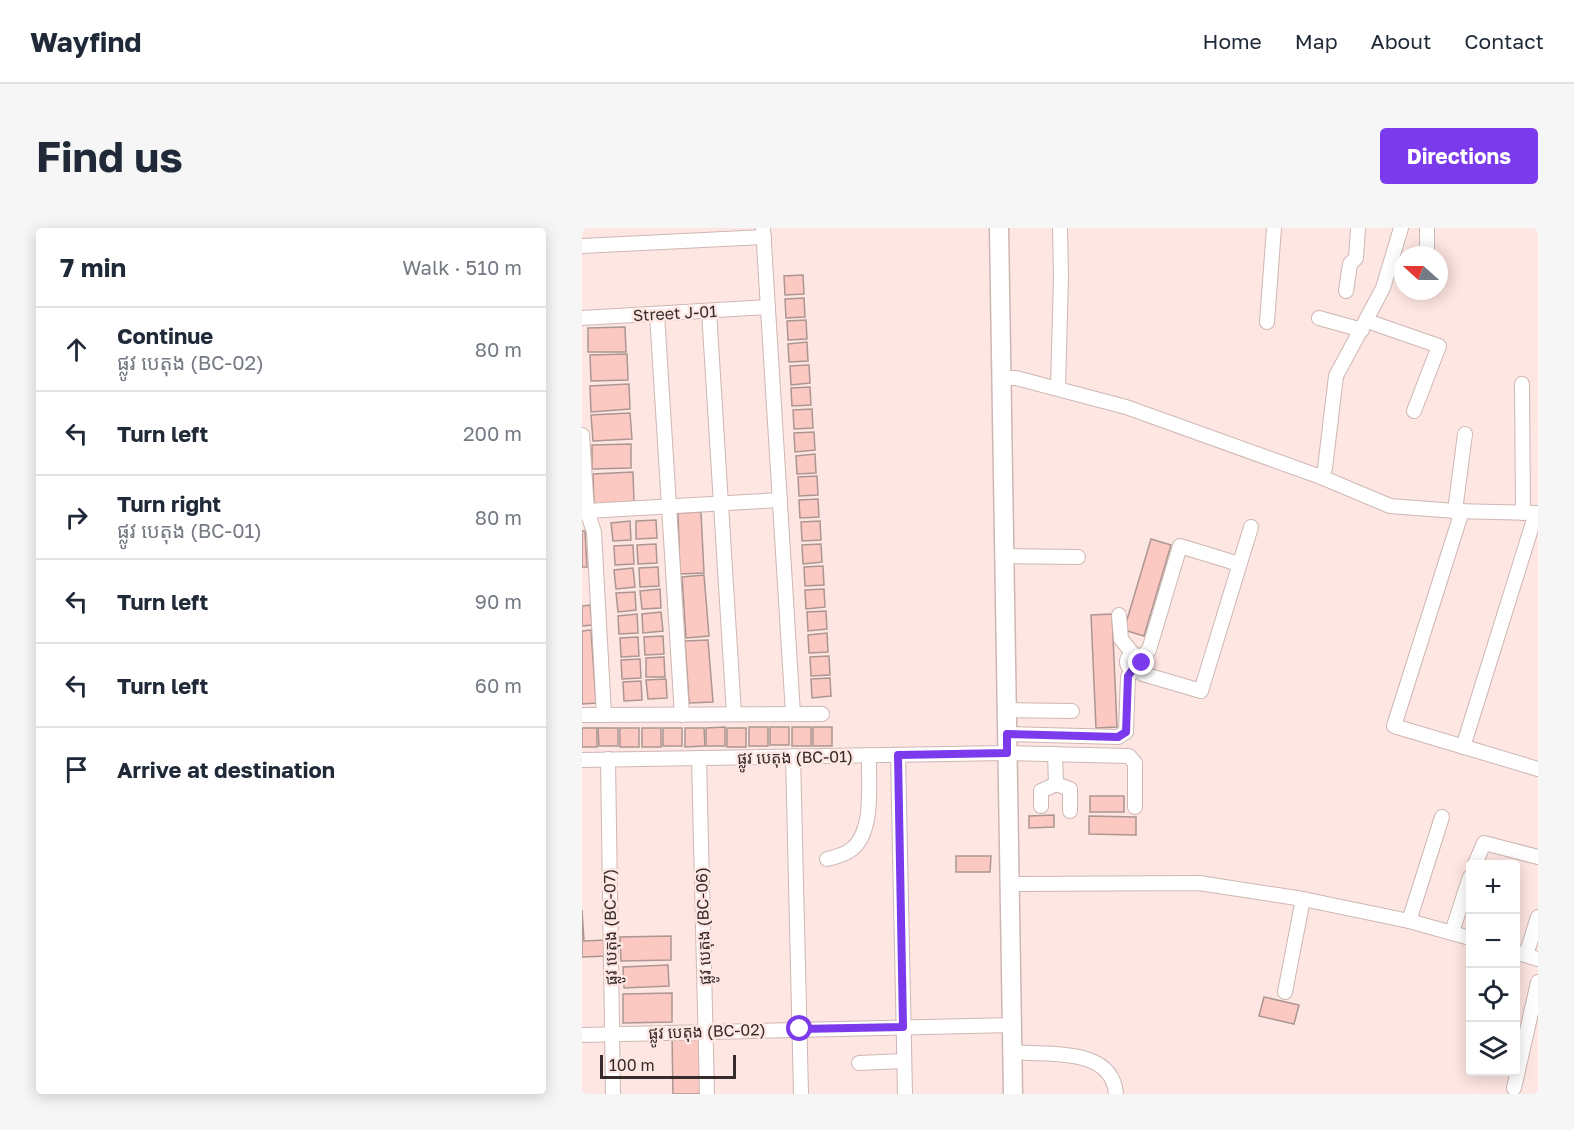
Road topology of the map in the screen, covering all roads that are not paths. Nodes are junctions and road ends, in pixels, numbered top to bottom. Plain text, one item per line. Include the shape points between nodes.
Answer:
1 (999, 228) edge
2 (1060, 228) edge
3 (1274, 228) edge
4 (1358, 228) edge
5 (1401, 228) edge
6 (1427, 228) edge
7 (764, 232) edge
8 (582, 246) edge
9 (1427, 246) edge
10 (1346, 291) dead end
11 (768, 307) junction
12 (709, 311) junction
13 (657, 314) junction
14 (582, 318) edge
15 (1319, 318) dead end
16 (1267, 322) dead end
17 (1365, 326) junction
18 (1000, 378) junction
19 (1522, 384) dead end
20 (1058, 388) junction
21 (1414, 411) dead end
22 (1465, 434) dead end
23 (582, 435) edge
24 (1321, 477) junction
25 (780, 500) junction
26 (723, 503) junction
27 (670, 507) junction
28 (587, 511) junction
29 (1458, 511) junction
30 (1532, 513) edge
31 (1251, 527) dead end
32 (1003, 556) junction
33 (1077, 557) dead end
34 (1239, 564) junction
35 (597, 588) junction
36 (582, 589) edge
37 (1119, 615) dead end
38 (1136, 662) junction
39 (1006, 710) junction
40 (1072, 711) dead end
41 (734, 714) junction
42 (793, 714) junction
43 (822, 714) dead end
44 (582, 715) edge
45 (604, 715) junction
46 (682, 715) junction
47 (1007, 734) junction
48 (1463, 747) junction
49 (1007, 753) junction
50 (1055, 754) junction
51 (869, 755) junction
52 (898, 755) junction
53 (792, 756) junction
54 (699, 758) junction
55 (608, 759) junction
56 (582, 760) edge
57 (1538, 769) edge
58 (1056, 784) junction
59 (1041, 806) dead end
60 (1134, 807) dead end
61 (1070, 811) dead end
62 (1442, 817) dead end
63 (1538, 857) edge
64 (827, 859) dead end
65 (1477, 860) edge
66 (1009, 884) junction
67 (1466, 889) edge
68 (1303, 899) junction
69 (1538, 917) edge
70 (1409, 921) junction
71 (1452, 932) junction
72 (1466, 937) edge
73 (1526, 955) edge
74 (1538, 982) edge
75 (1285, 992) dead end
76 (1013, 1025) junction
77 (903, 1027) junction
78 (800, 1029) junction
79 (706, 1031) junction
80 (612, 1034) junction
81 (582, 1035) edge
82 (1013, 1052) junction
83 (904, 1061) junction
84 (859, 1063) dead end
85 (1514, 1088) dead end
86 (613, 1094) edge
87 (707, 1094) edge
88 (801, 1094) edge
89 (905, 1094) edge
90 (1013, 1094) edge
91 (1116, 1094) edge

1 - 18 main road
2 - 20 street
3 - 16 street
4 - 10 street via 1356,258 1350,264
5 - 17 street via 1383,288
6 - 9 street
7 - 8 street
7 - 11 street
11 - 12 street, Street J-01
11 - 25 street
12 - 13 street, Street J-01
12 - 26 street
13 - 14 street, Street J-01
13 - 27 street
15 - 17 street
17 - 21 street via 1439,346
17 - 24 street via 1336,376
18 - 20 street
18 - 32 main road
19 - 30 street
20 - 24 street
22 - 29 street
23 - 28 street
24 - 29 street via 1390,506
25 - 26 street
25 - 42 street
26 - 27 street
26 - 41 street
27 - 28 street
27 - 46 street
28 - 35 street via 594,532
29 - 30 street
29 - 48 street via 1394,724 1397,729
30 - 48 street
31 - 34 street
32 - 33 street
32 - 39 main road
34 - 38 street via 1180,546 1149,650
34 - 38 street via 1201,691 1143,674
35 - 36 street
35 - 45 street
37 - 38 street via 1121,639
38 - 47 street via 1128,676 1126,732 1118,737
39 - 40 street
39 - 47 main road
41 - 42 street
41 - 46 street
42 - 43 street
44 - 45 street
45 - 46 street
47 - 49 main road
48 - 57 street
49 - 50 street, ផ្លូវ បេតុង (BC-01)
49 - 52 street, ផ្លូវ បេតុង (BC-01)
49 - 66 main road
50 - 58 street
50 - 60 street, ផ្លូវ បេតុង (BC-01) via 1129,756 1135,763
51 - 52 street, ផ្លូវ បេតុង (BC-01)
51 - 53 street, ផ្លូវ បេតុង (BC-01)
51 - 64 street via 863,837 846,853
52 - 77 street
53 - 54 street, ផ្លូវ បេតុង (BC-01)
53 - 78 street
54 - 55 street, ផ្លូវ បេតុង (BC-01)
54 - 79 street, ផ្លូវ បេតុង (BC-06)
55 - 56 street, ផ្លូវ បេតុង (BC-01)
55 - 80 street, ផ្លូវ បេតុង (BC-07)
58 - 59 street via 1041,791
58 - 61 street via 1070,789
62 - 70 street
63 - 65 street via 1484,843
66 - 68 street via 1199,884
66 - 76 main road
67 - 71 street
68 - 70 street
68 - 75 street
69 - 73 street
70 - 71 street
71 - 72 street
74 - 85 street
76 - 77 street, ផ្លូវ បេតុង (BC-02)
76 - 82 main road
77 - 78 street, ផ្លូវ បេតុង (BC-02)
77 - 83 street
78 - 79 street, ផ្លូវ បេតុង (BC-02)
78 - 88 street
79 - 80 street, ផ្លូវ បេតុង (BC-02)
79 - 87 street, ផ្លូវ បេតុង (BC-06)
80 - 81 street, ផ្លូវ បេតុង (BC-02)
80 - 86 street, ផ្លូវ បេតុង (BC-07)
82 - 90 main road
82 - 91 street via 1083,1057 1103,1066 1115,1082
83 - 84 street
83 - 89 street

